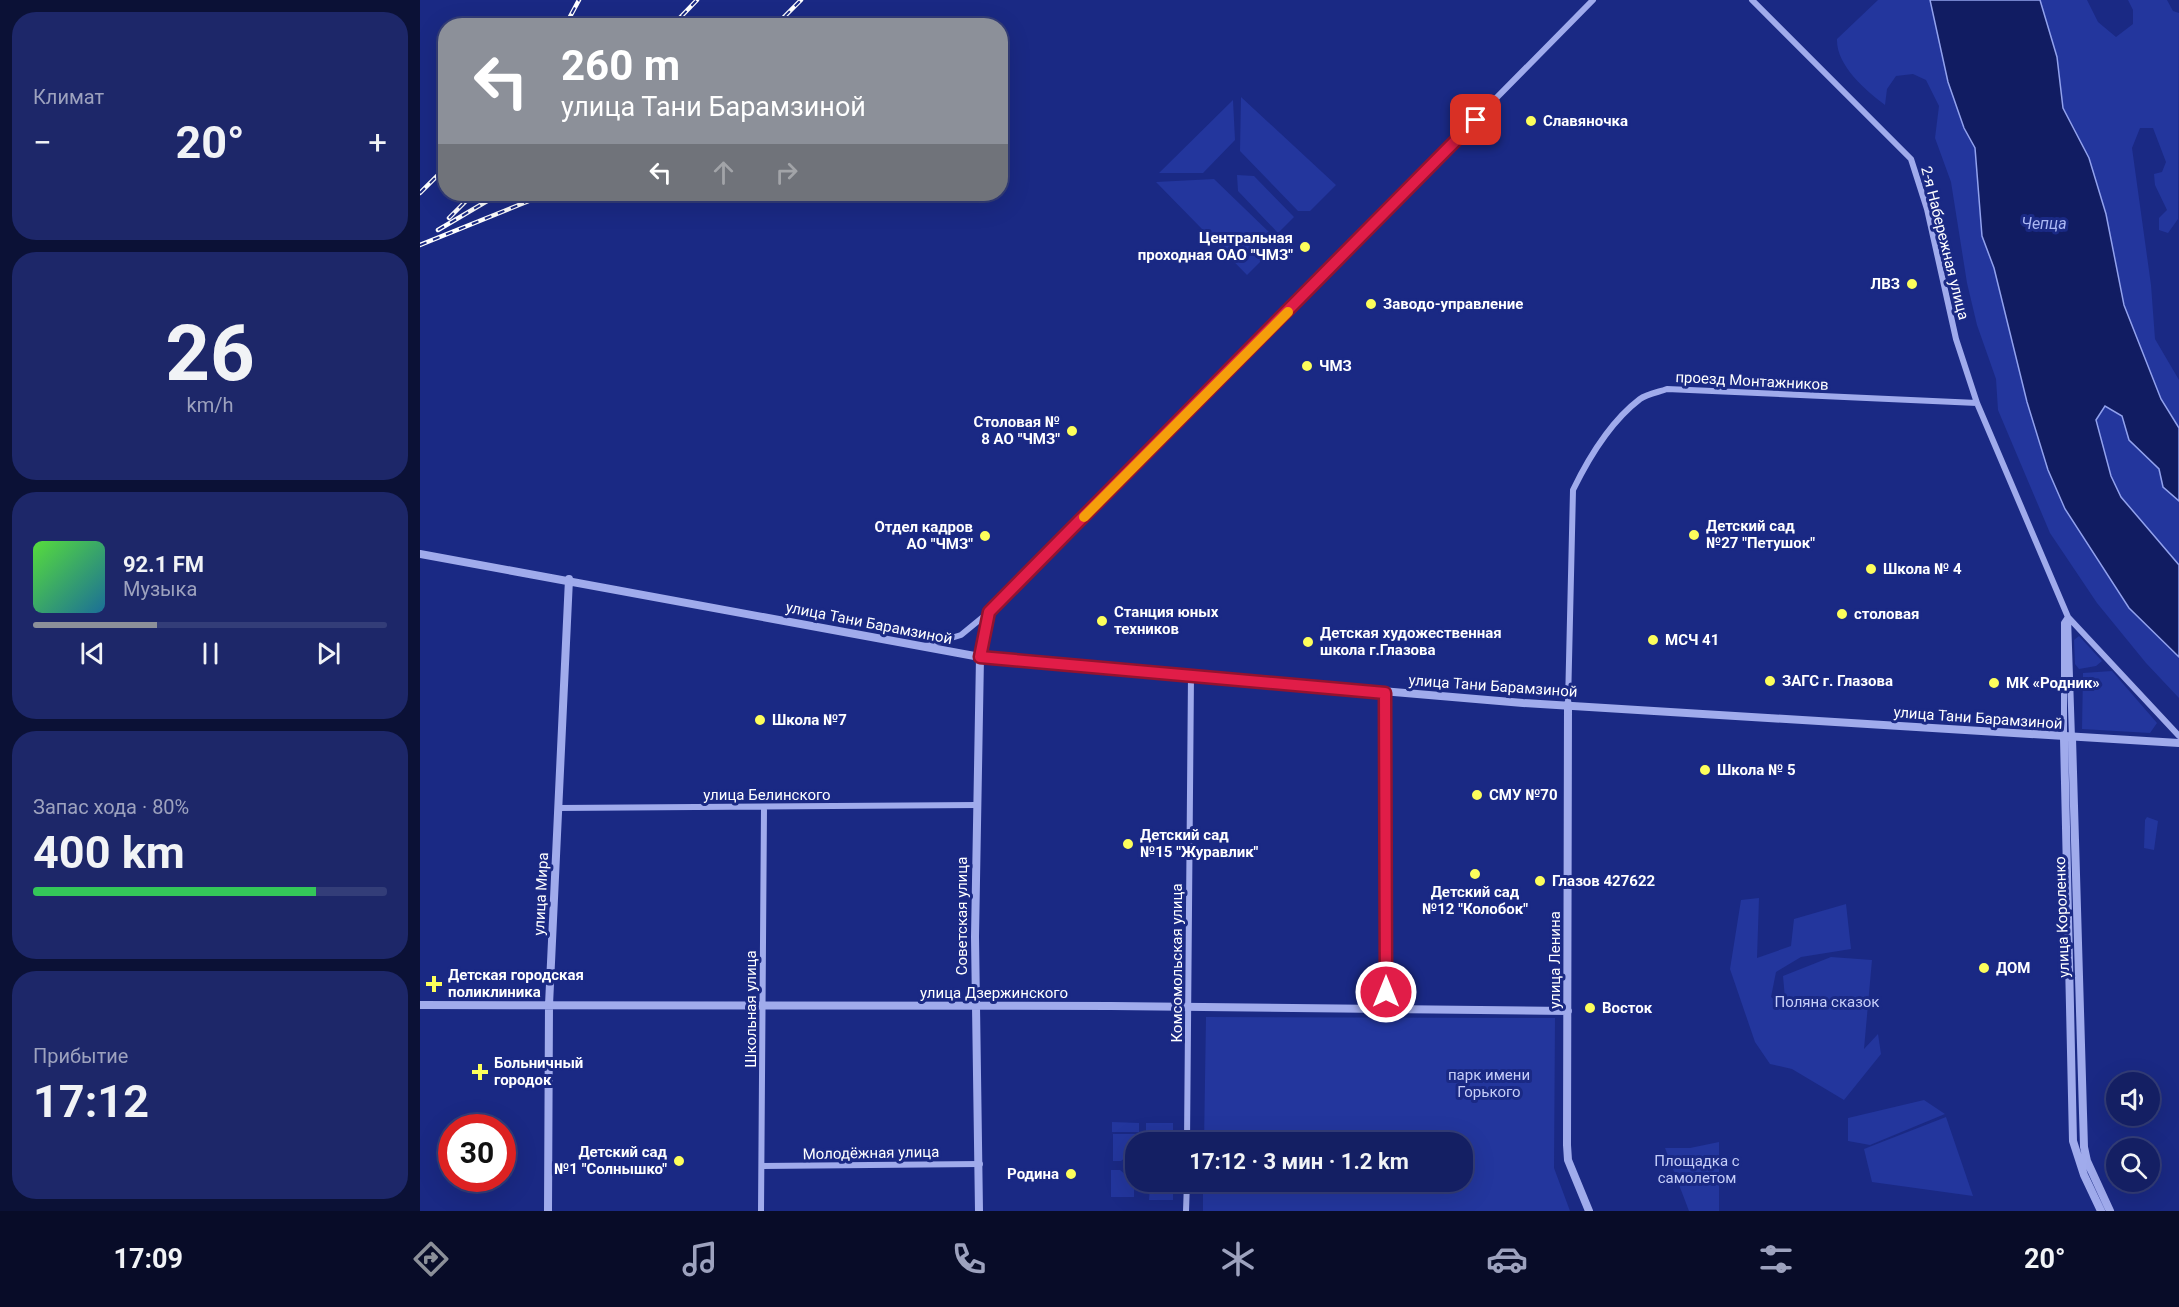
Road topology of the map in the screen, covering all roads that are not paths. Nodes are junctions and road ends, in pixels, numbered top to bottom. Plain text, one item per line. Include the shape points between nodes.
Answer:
1 (1593, 0) edge
2 (1752, 0) edge
3 (1977, 403) junction
4 (420, 554) edge
5 (569, 579) junction
6 (989, 612) junction
7 (2066, 620) junction
8 (919, 647) junction
9 (980, 657) junction
10 (1191, 675) junction
11 (1385, 693) junction
12 (1568, 704) junction
13 (2179, 736) edge
14 (2068, 738) junction
15 (2179, 743) edge
16 (977, 804) junction
17 (558, 808) junction
18 (764, 808) junction
19 (420, 1005) edge
20 (549, 1005) junction
21 (764, 1006) junction
22 (975, 1006) junction
23 (1189, 1007) junction
24 (1386, 1009) junction
25 (1568, 1011) junction
26 (1187, 1132) edge
27 (980, 1164) junction
28 (762, 1166) junction
29 (1187, 1192) edge
30 (548, 1211) edge
31 (760, 1211) edge
32 (979, 1211) edge
33 (1186, 1211) edge
34 (1589, 1211) edge
35 (2101, 1211) edge
36 (2110, 1211) edge

1 - 6 street
2 - 3 street, 2-я Набережная улица via 1911,159 1927,209 1956,339
3 - 7 street, 2-я Набережная улица
3 - 12 street, проезд Монтажников via 1667,388 1641,398 1587,460 1573,490
4 - 5 street, улица Тани Барамзиной
5 - 8 street, улица Тани Барамзиной
5 - 17 street, улица Мира
6 - 8 street via 961,635
6 - 9 street
7 - 13 street
7 - 14 street, улица Короленко
7 - 14 street, улица Короленко via 2064,723
8 - 9 street, улица Тани Барамзиной
9 - 10 street, улица Тани Барамзиной
9 - 16 street, Советская улица
10 - 11 street, улица Тани Барамзиной
10 - 23 street, Комсомольская улица
11 - 12 street, улица Тани Барамзиной
11 - 24 street
12 - 14 street, улица Тани Барамзиной
12 - 25 street, улица Ленина
14 - 15 street, улица Тани Барамзиной
14 - 35 street, улица Короленко via 2073,1141
14 - 36 street, улица Короленко via 2084,1146
16 - 18 street, улица Белинского
16 - 22 street, Советская улица
17 - 18 street, улица Белинского
17 - 20 street, улица Мира
18 - 21 street, Школьная улица
19 - 20 street, улица Дзержинского
20 - 21 street, улица Дзержинского
20 - 30 street, улица Мира
21 - 22 street, улица Дзержинского
21 - 28 street, Школьная улица
22 - 23 street, улица Дзержинского
22 - 27 street, Советская улица
23 - 24 street, улица Дзержинского
23 - 26 street, Комсомольская улица
24 - 25 street, улица Дзержинского
25 - 34 street, улица Ленина via 1568,1160
27 - 28 street, Молодёжная улица
27 - 32 street, Советская улица
28 - 31 street, Школьная улица
29 - 33 street

